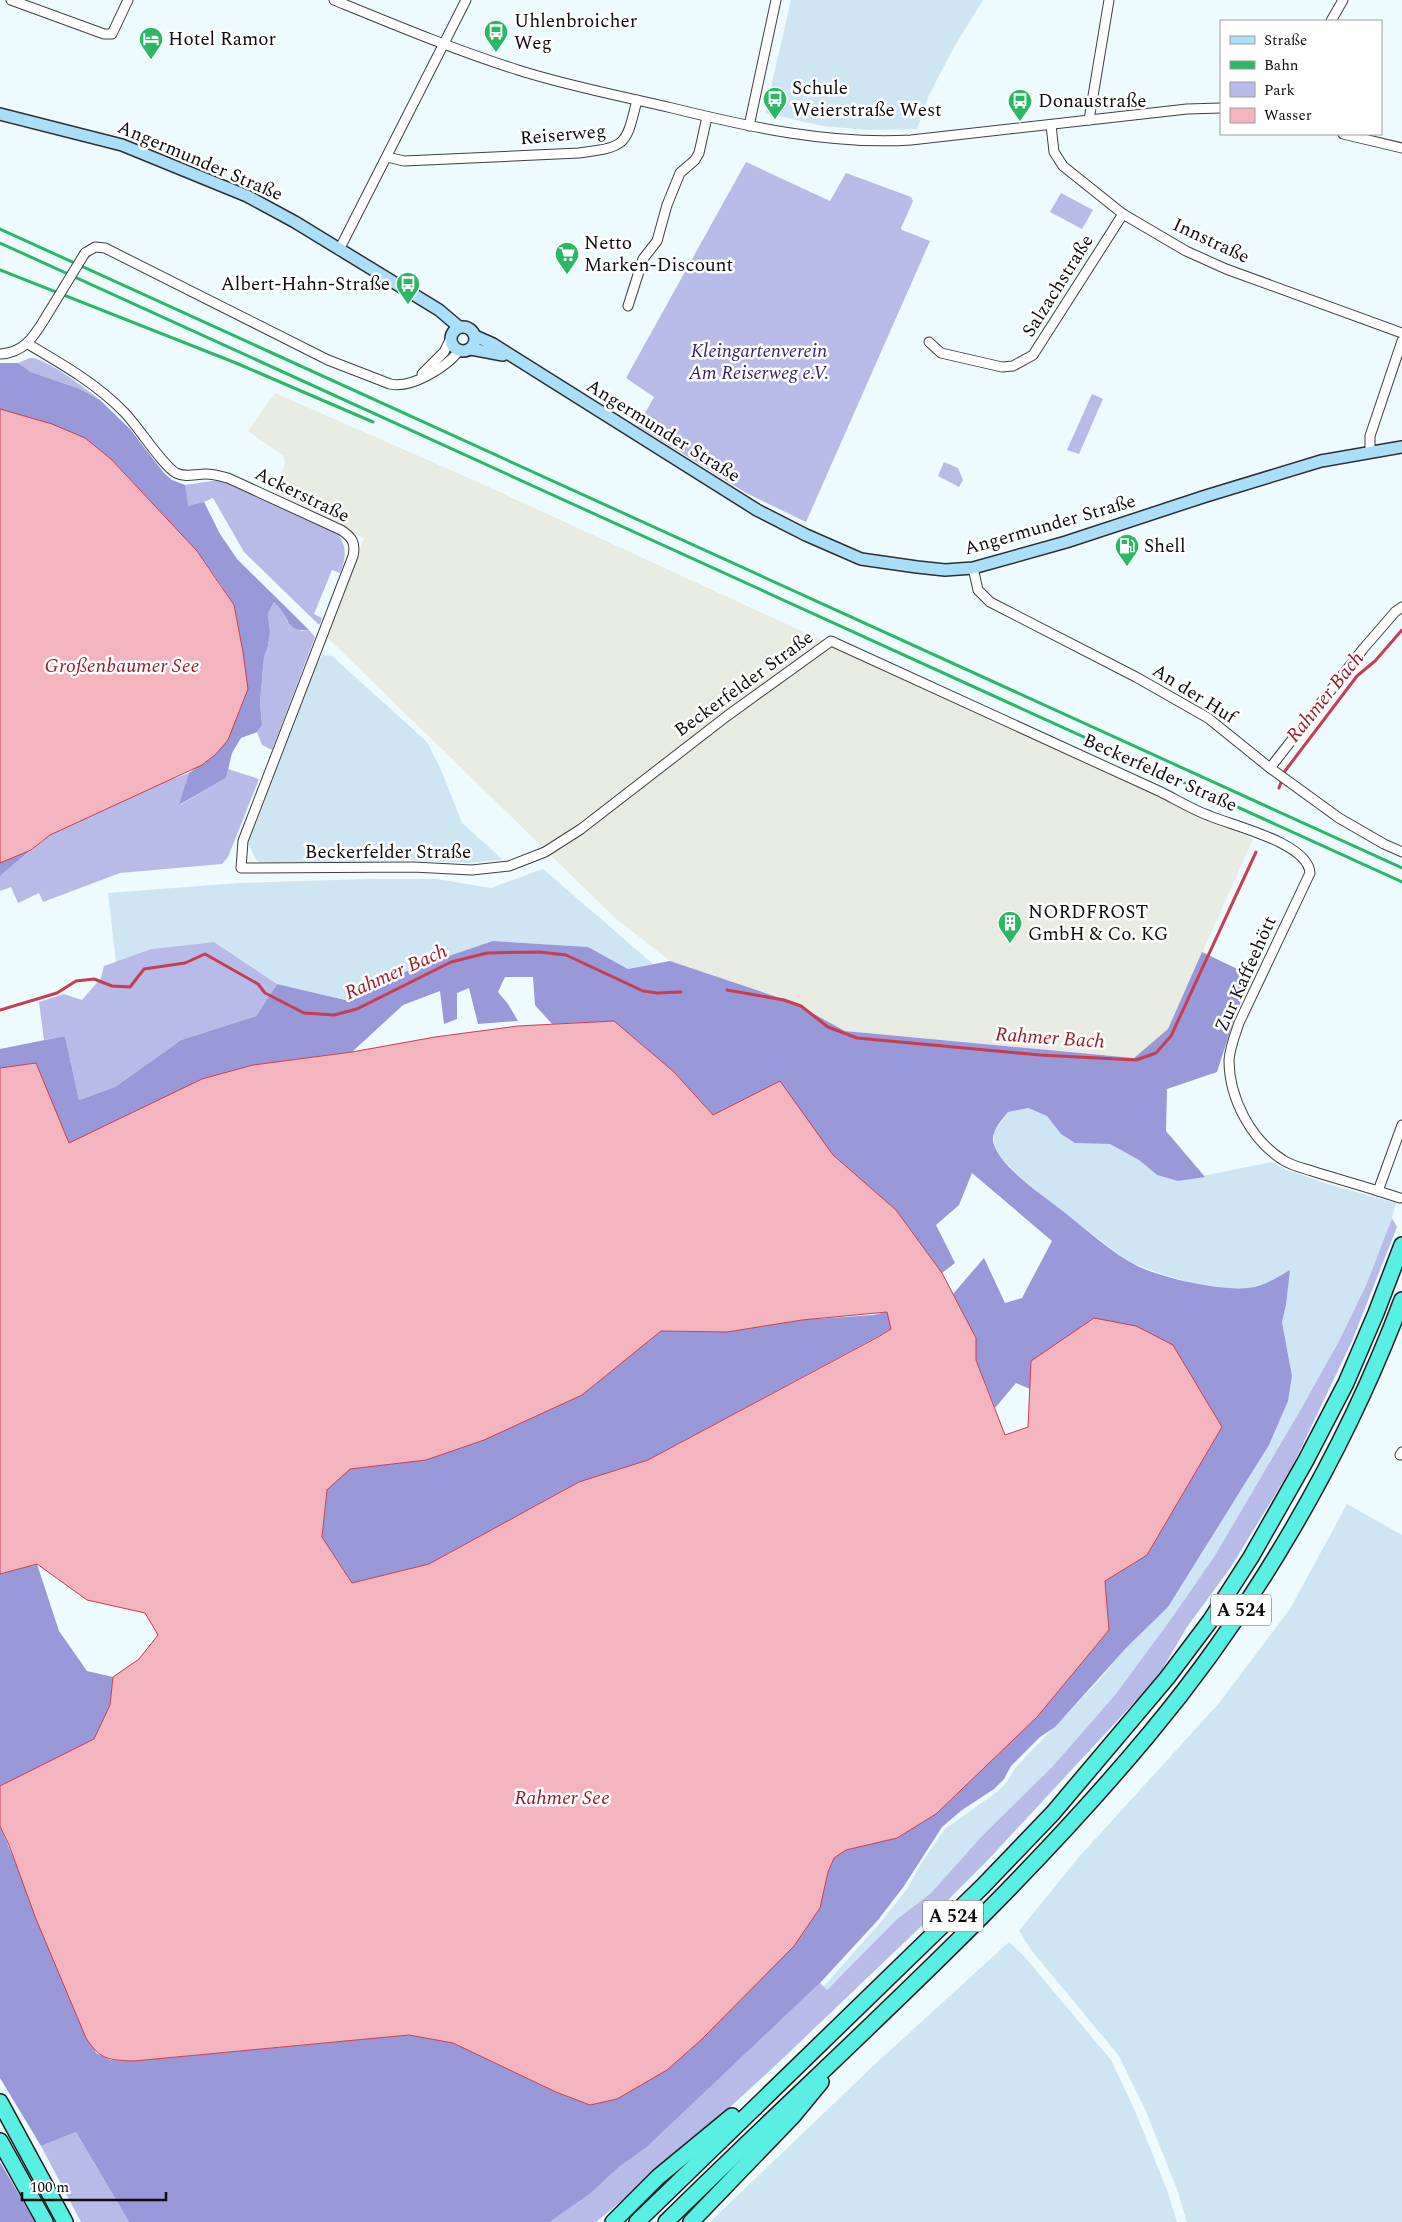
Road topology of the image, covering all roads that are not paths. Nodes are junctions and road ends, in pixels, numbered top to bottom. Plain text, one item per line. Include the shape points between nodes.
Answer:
1 (11, 0) edge
2 (128, 0) edge
3 (334, 0) edge
4 (466, 0) edge
5 (776, 0) edge
6 (1109, 0) edge
7 (1343, 0) edge
8 (1332, 20) edge
9 (444, 44) junction
10 (638, 100) junction
11 (1220, 108) edge
12 (0, 114) edge
13 (707, 117) junction
14 (1088, 120) junction
15 (1051, 125) junction
16 (749, 126) junction
17 (1347, 135) edge
18 (1402, 148) edge
19 (387, 157) junction
20 (1123, 214) junction
21 (339, 250) junction
22 (628, 306) dead end
23 (454, 333) junction
24 (1402, 333) edge
25 (475, 336) junction
26 (1402, 341) edge
27 (929, 342) dead end
28 (28, 344) junction
29 (465, 350) junction
30 (0, 354) edge
31 (512, 358) junction
32 (412, 383) junction
33 (1402, 447) edge
34 (1370, 451) junction
35 (973, 568) junction
36 (1402, 607) edge
37 (1270, 768) junction
38 (1402, 852) edge
39 (1309, 867) joint
40 (241, 868) joint
41 (1402, 1125) edge
42 (1378, 1191) junction
43 (1400, 1198) dead end
44 (1402, 1245) edge
45 (1402, 1300) edge
46 (866, 2028) junction
47 (793, 2070) junction
48 (0, 2102) edge
49 (0, 2141) edge
50 (45, 2222) edge
51 (65, 2222) edge
52 (613, 2222) edge
53 (637, 2222) edge
54 (666, 2222) edge
55 (691, 2222) edge

1 - 2 street via 104,34 112,34
3 - 9 street
4 - 9 street
5 - 16 street
6 - 14 street
7 - 8 street
9 - 10 street via 534,75
9 - 19 street
10 - 13 street
10 - 19 street, Reiserweg via 625,140 604,150 404,161
11 - 14 street
12 - 21 main road, Angermunder Straße via 135,149 268,206
13 - 16 street
13 - 22 street via 699,153 680,173 656,241 643,259
14 - 15 street
15 - 16 street via 888,141 823,137
15 - 20 street, Innstraße via 1054,152 1063,166
17 - 18 street
19 - 21 street
20 - 24 street, Innstraße via 1225,268
20 - 27 street, Salzachstraße via 1033,355 1013,366 1002,367 941,353
21 - 23 main road, Angermunder Straße via 426,303
23 - 25 main road, Angermunder Straße via 469,328
23 - 29 main road, Angermunder Straße via 453,347
23 - 32 street via 444,352
25 - 29 main road via 474,343
25 - 31 main road, Angermunder Straße
26 - 34 street via 1370,436
28 - 30 street via 14,352
28 - 32 street, bridge via 85,254 95,247 105,248 328,360 390,384
28 - 40 street, Ackerstraße via 107,396 136,424 177,474 228,478 341,530 353,540 353,556 244,841
29 - 31 main road, Angermunder Straße via 487,350
29 - 32 street
31 - 35 main road, Angermunder Straße via 756,510 806,535 861,559 944,570
33 - 34 main road, Angermunder Straße
34 - 35 main road, Angermunder Straße via 1321,461
35 - 37 street, An der Huf via 978,590 990,602 1208,718
36 - 37 street via 1363,649
37 - 38 street, An der Huf via 1339,818
39 - 40 street, Beckerfelder Straße via 1304,858 1274,840 1209,816 830,641 726,716 581,830 545,852 509,866 472,870
39 - 42 street, Zur Kaffeehött via 1310,874 1239,1023 1229,1059 1232,1086 1241,1111 1252,1128 1262,1142 1284,1161
41 - 42 street
42 - 43 street, Zur Kaffeehött
44 - 47 highway, A 524 via 1346,1383 1256,1549 1204,1628 1167,1678 1053,1813 982,1887
45 - 46 highway, A 524 via 1363,1394 1323,1473 1268,1569 1212,1653 1151,1732 1037,1860
46 - 54 highway, A 524
46 - 55 highway via 793,2116
47 - 52 highway via 658,2178
47 - 53 highway, A 524
48 - 51 highway
49 - 50 highway

